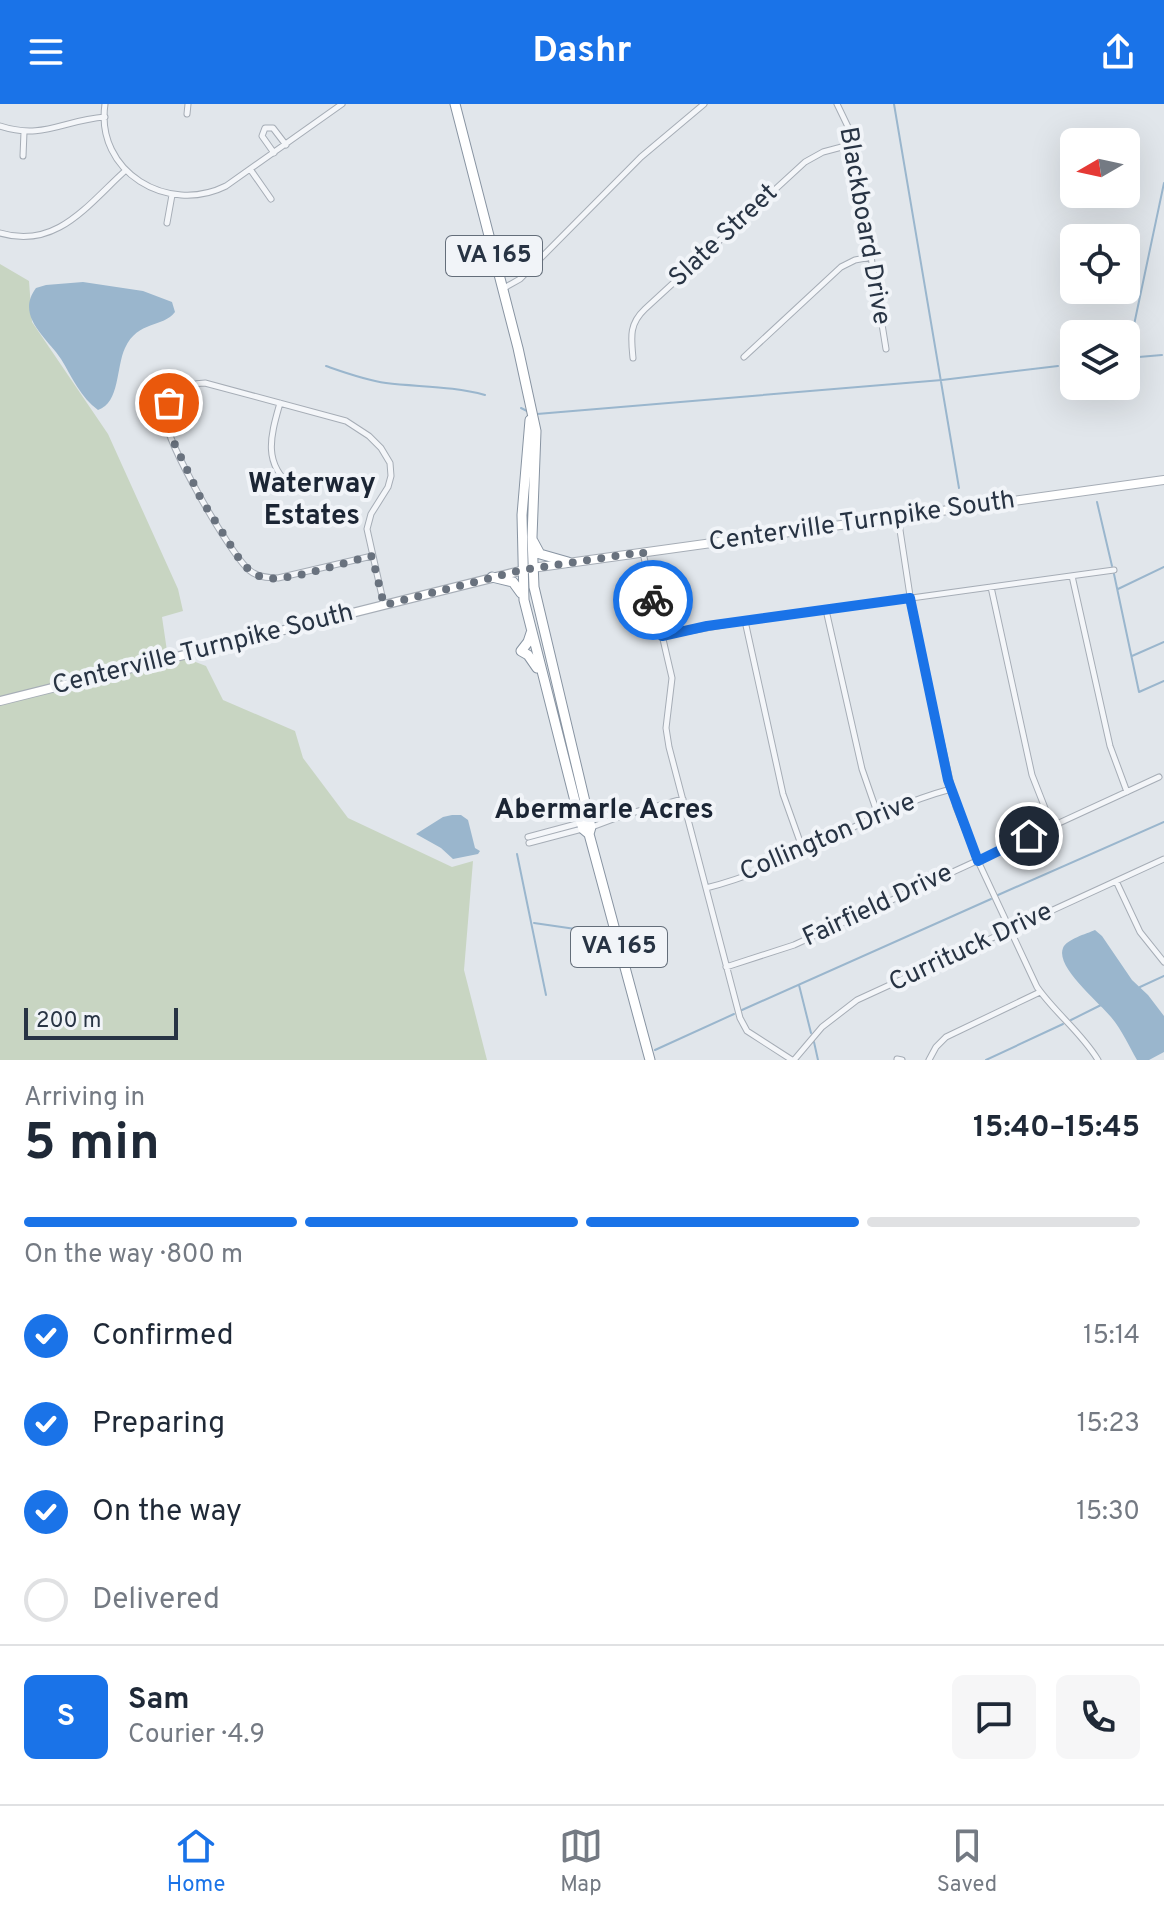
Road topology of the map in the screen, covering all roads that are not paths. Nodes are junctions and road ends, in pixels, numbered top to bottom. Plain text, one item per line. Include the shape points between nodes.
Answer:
1 (105, 104) edge
2 (188, 104) edge
3 (342, 104) edge
4 (455, 104) edge
5 (704, 104) edge
6 (837, 104) edge
7 (187, 114) dead end
8 (105, 117) junction
9 (0, 126) edge
10 (24, 132) junction
11 (853, 144) junction
12 (286, 145) junction
13 (274, 153) junction
14 (23, 156) dead end
15 (250, 169) junction
16 (126, 170) junction
17 (172, 195) junction
18 (271, 199) dead end
19 (167, 223) dead end
20 (0, 233) edge
21 (871, 257) junction
22 (503, 289) junction
23 (886, 349) dead end
24 (744, 357) dead end
25 (633, 358) dead end
26 (280, 403) junction
27 (531, 408) junction
28 (1164, 480) edge
29 (292, 487) dead end
30 (898, 517) junction
31 (532, 537) junction
32 (643, 552) junction
33 (372, 556) junction
34 (568, 562) junction
35 (527, 569) junction
36 (1114, 570) dead end
37 (1072, 576) junction
38 (492, 577) junction
39 (991, 587) junction
40 (910, 598) junction
41 (524, 600) junction
42 (384, 605) junction
43 (826, 610) junction
44 (745, 621) junction
45 (662, 636) junction
46 (543, 677) junction
47 (555, 677) junction
48 (0, 701) edge
49 (1159, 777) dead end
50 (951, 789) junction
51 (1127, 792) junction
52 (683, 799) junction
53 (878, 815) junction
54 (1052, 826) junction
55 (586, 827) junction
56 (528, 840) dead end
57 (803, 850) junction
58 (1164, 859) edge
59 (978, 861) junction
60 (1116, 881) junction
61 (706, 888) junction
62 (1009, 930) junction
63 (1162, 957) edge
64 (726, 967) junction
65 (1040, 992) junction
66 (650, 1060) edge
67 (793, 1060) edge
68 (929, 1060) edge
69 (1098, 1060) edge

1 - 8 street
2 - 7 street
3 - 12 street
4 - 22 highway, VA 165
5 - 22 street via 641,157 520,279
6 - 11 street, Blackboard Drive
8 - 10 street
8 - 16 street via 113,151
9 - 10 street
10 - 14 street
11 - 21 street, Blackboard Drive
11 - 25 street, Slate Street via 805,162 645,309 631,330
12 - 13 street
12 - 13 street via 273,128 265,128 262,136
13 - 15 street
15 - 17 street via 214,192
15 - 18 street
16 - 17 street via 143,184
16 - 20 street via 56,231 33,238
17 - 19 street
21 - 23 street, Blackboard Drive
21 - 24 street via 841,267
22 - 27 highway, VA 165
26 - 29 street via 270,455
26 - 33 street via 346,421 385,454 391,476 367,523
26 - 33 street via 205,383 185,387 172,399 166,414 168,430 208,512 244,565 263,577 286,577
27 - 31 highway, VA 165 via 537,451
27 - 35 highway, VA 165 via 523,501
28 - 30 main road, Centerville Turnpike South
30 - 32 main road, Centerville Turnpike South
30 - 40 street
31 - 34 highway via 540,554
31 - 35 highway, VA 165
32 - 34 main road, Centerville Turnpike South
32 - 45 street
33 - 42 street
34 - 35 main road, Centerville Turnpike South
35 - 38 main road, Centerville Turnpike South
35 - 41 highway, VA 165
35 - 47 highway, VA 165
36 - 37 street
37 - 39 street
37 - 51 street via 1110,746
38 - 41 highway via 515,583
38 - 42 main road, Centerville Turnpike South
39 - 40 street
39 - 54 street via 1032,775
40 - 43 street
40 - 50 street
41 - 46 highway, VA 165 via 531,633 521,651
42 - 48 main road, Centerville Turnpike South
43 - 44 street
43 - 53 street via 862,769
44 - 45 street
44 - 57 street via 783,794
45 - 52 street via 672,678 667,740
46 - 47 highway
46 - 55 highway, VA 165
47 - 55 highway, VA 165
49 - 51 street, Fairfield Drive
50 - 53 street, Collington Drive
50 - 59 street
51 - 54 street, Fairfield Drive
52 - 55 street
52 - 61 street
53 - 57 street, Collington Drive
54 - 59 street, Fairfield Drive
55 - 56 street
55 - 66 highway, VA 165
57 - 61 street, Collington Drive
58 - 60 street, Currituck Drive
59 - 62 street
59 - 64 street, Fairfield Drive via 794,945
60 - 62 street, Currituck Drive
60 - 63 street via 1140,932
61 - 64 street
62 - 65 street
62 - 67 street, Currituck Drive via 847,1006
64 - 67 street via 745,1028
65 - 68 street via 952,1032
65 - 69 street

